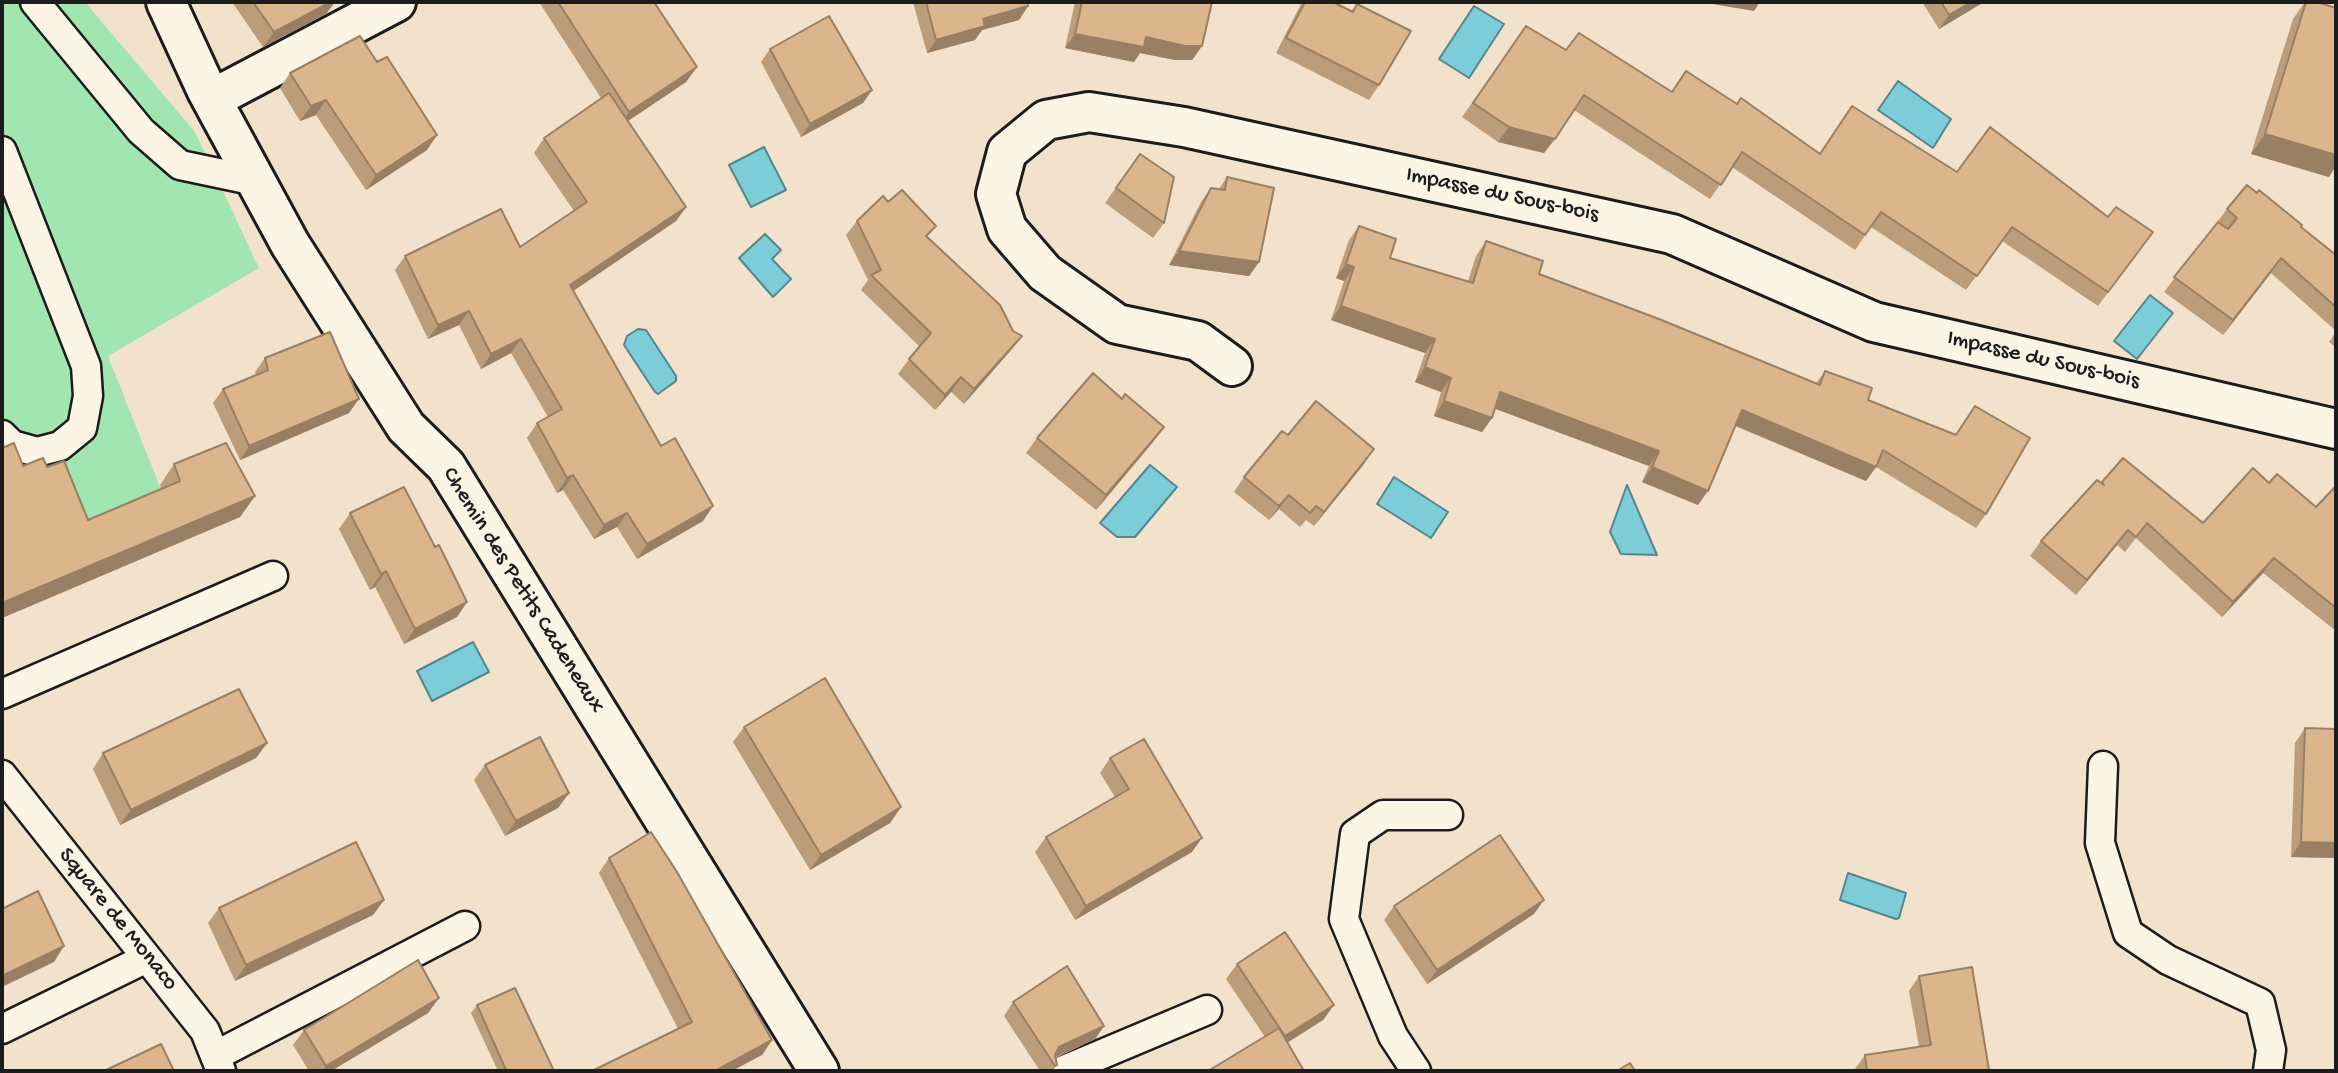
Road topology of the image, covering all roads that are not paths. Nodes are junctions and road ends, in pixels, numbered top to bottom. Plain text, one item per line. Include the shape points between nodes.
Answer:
1 (34, 2) edge
2 (166, 2) edge
3 (397, 2) edge
4 (212, 99) junction
5 (2, 151) edge
6 (256, 181) junction
7 (1232, 366) dead end
8 (2336, 429) edge
9 (2, 435) edge
10 (273, 576) dead end
11 (2, 694) edge
12 (2103, 766) dead end
13 (2, 775) edge
14 (13, 810) edge
15 (1448, 816) dead end
16 (466, 926) dead end
17 (147, 958) junction
18 (1207, 1010) dead end
19 (2, 1029) edge
20 (218, 1063) edge
21 (819, 1071) edge
22 (1062, 1071) edge
23 (1416, 1071) edge
24 (2268, 1071) edge

1 - 6 lane via 141,131 180,164
2 - 4 street, Chemin des Petits Cadeneaux
3 - 4 street
4 - 6 street, Chemin des Petits Cadeneaux
5 - 9 lane via 86,366 88,396 82,428 60,446 37,452 12,445
6 - 21 street, Chemin des Petits Cadeneaux via 290,244 406,427 446,467
7 - 8 street, Impasse du Sous-bois via 1198,341 1117,324 1045,274 1007,229 996,194 1007,152 1046,120 1089,112 1184,127 1672,234 1874,321
10 - 11 lane
12 - 24 lane via 2100,843 2128,933 2168,960 2260,1003 2271,1050
13 - 14 lane, Square de Monaco
14 - 17 lane, Square de Monaco
15 - 23 lane via 1383,815 1355,834 1344,919 1393,1036
16 - 20 lane
17 - 19 lane
17 - 20 lane, Square de Monaco via 205,1031
18 - 22 lane

